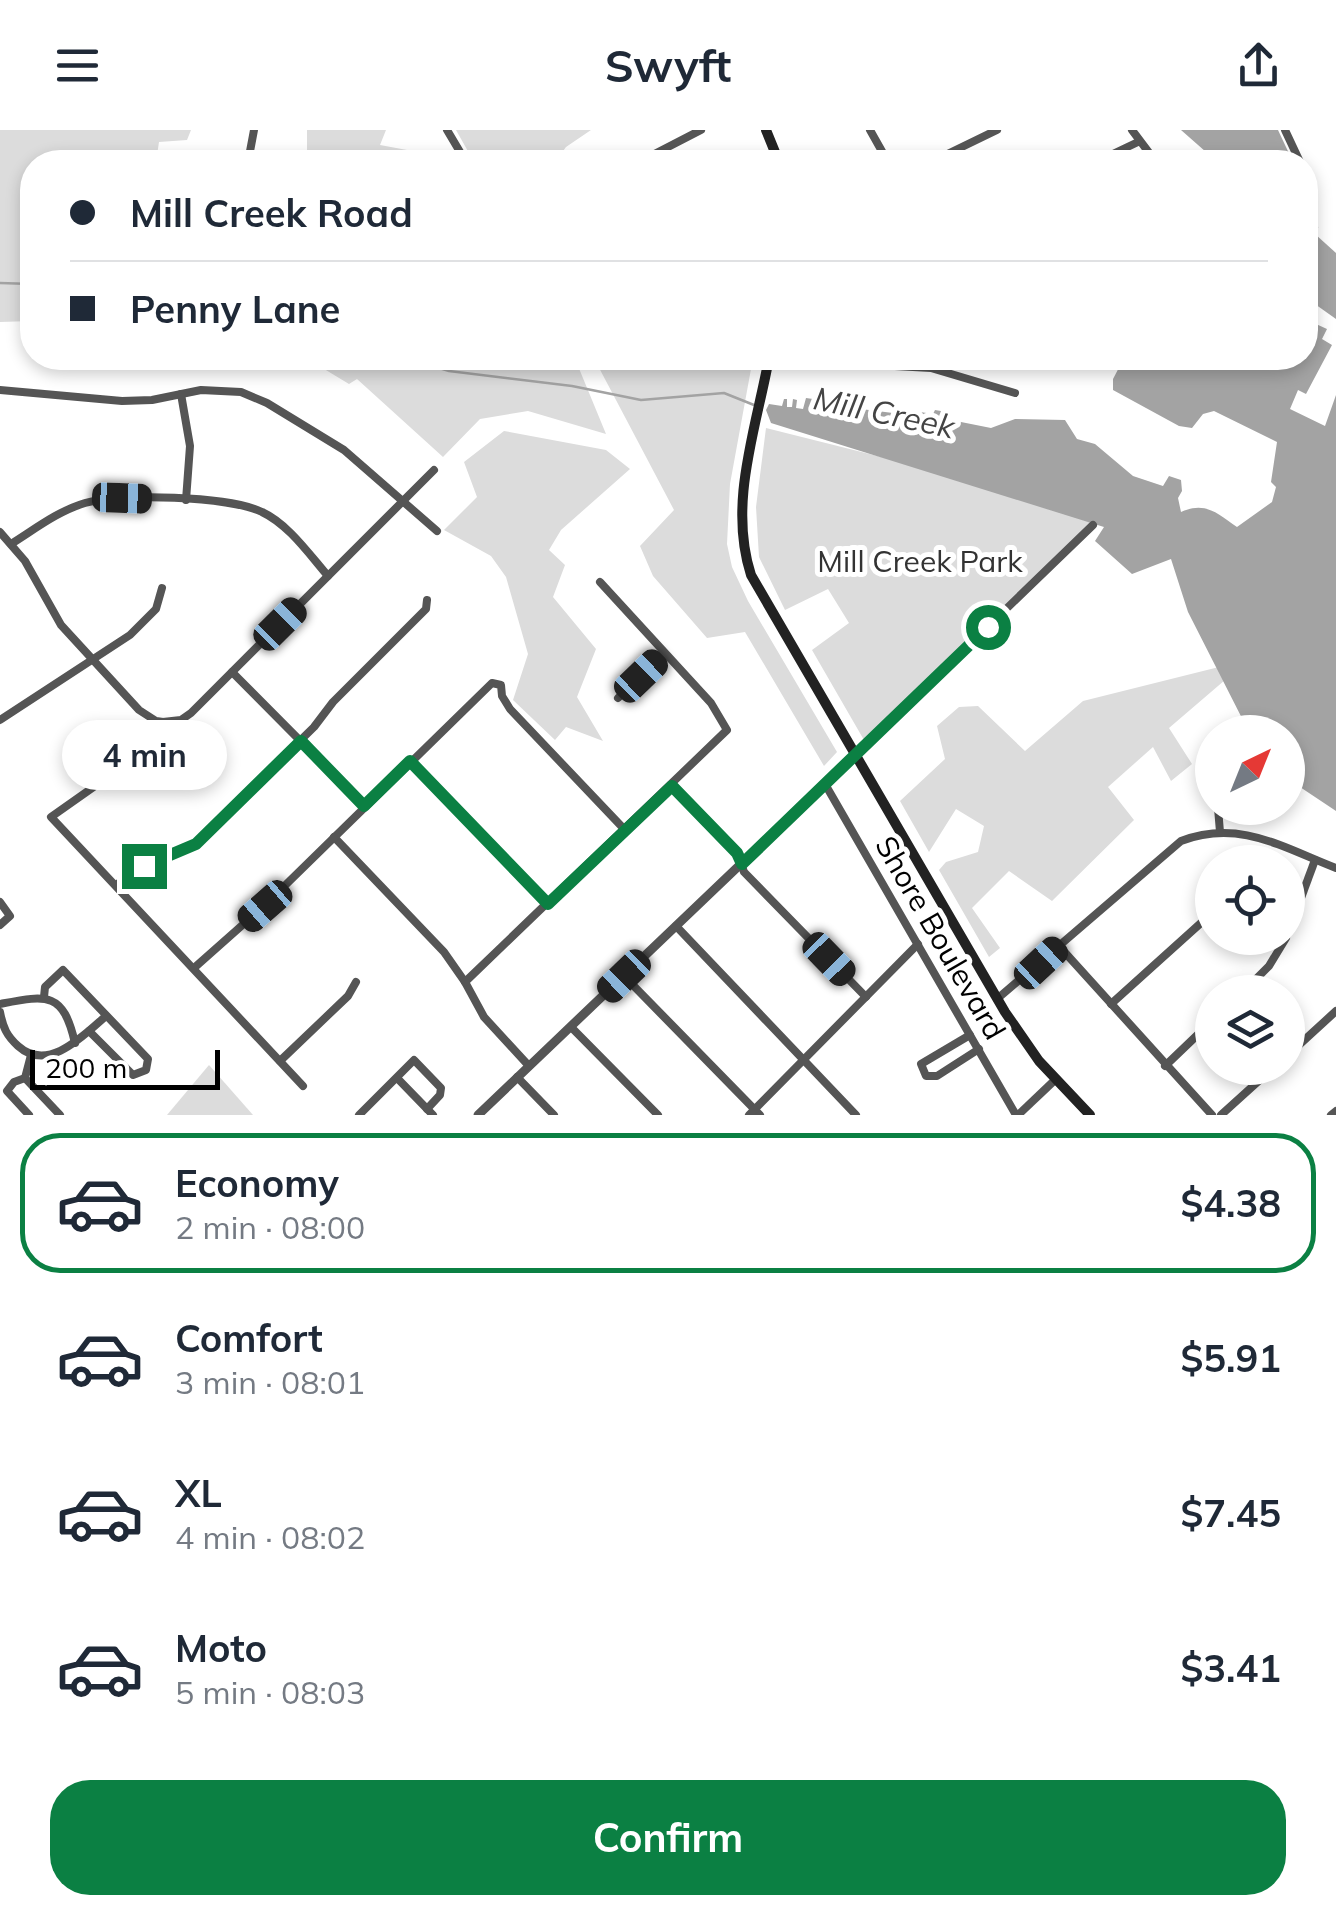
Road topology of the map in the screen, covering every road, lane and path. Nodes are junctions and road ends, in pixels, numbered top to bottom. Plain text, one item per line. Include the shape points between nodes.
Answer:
1 (701, 130) edge
2 (969, 130) edge
3 (997, 130) edge
4 (1132, 130) edge
5 (975, 141) junction
6 (1138, 142) junction
7 (662, 150) edge
8 (956, 150) edge
9 (1121, 150) edge
10 (1145, 150) edge
11 (767, 370) edge
12 (937, 370) edge
13 (0, 390) edge
14 (1014, 393) dead end
15 (180, 394) junction
16 (434, 470) dead end
17 (186, 500) junction
18 (403, 502) junction
19 (1093, 525) dead end
20 (437, 531) dead end
21 (0, 532) edge
22 (11, 544) junction
23 (328, 576) junction
24 (600, 582) dead end
25 (162, 588) dead end
26 (427, 600) dead end
27 (664, 654) junction
28 (92, 658) junction
29 (232, 672) junction
30 (618, 698) dead end
31 (0, 720) edge
32 (301, 741) junction
33 (856, 754) junction
34 (410, 761) junction
35 (826, 784) junction
36 (95, 786) dead end
37 (672, 786) junction
38 (364, 806) junction
39 (1219, 825) edge
40 (625, 830) junction
41 (1220, 832) junction
42 (334, 836) junction
43 (1315, 860) junction
44 (742, 864) junction
45 (1336, 868) edge
46 (116, 885) junction
47 (1305, 886) edge
48 (0, 902) edge
49 (548, 904) junction
50 (0, 925) edge
51 (676, 926) junction
52 (1195, 927) edge
53 (918, 944) junction
54 (1060, 946) junction
55 (1275, 955) edge
56 (194, 968) junction
57 (1260, 975) edge
58 (624, 976) junction
59 (356, 982) dead end
60 (466, 982) junction
61 (44, 997) junction
62 (866, 997) junction
63 (997, 999) junction
64 (0, 1004) edge
65 (1111, 1004) junction
66 (1336, 1011) edge
67 (0, 1012) edge
68 (106, 1016) junction
69 (571, 1027) junction
70 (90, 1030) junction
71 (970, 1035) junction
72 (1195, 1038) edge
73 (1305, 1039) edge
74 (75, 1043) junction
75 (978, 1049) junction
76 (31, 1055) junction
77 (280, 1061) junction
78 (803, 1061) junction
79 (529, 1066) junction
80 (1166, 1066) junction
81 (518, 1077) junction
82 (25, 1078) junction
83 (398, 1078) junction
84 (1056, 1080) junction
85 (1254, 1085) edge
86 (302, 1086) dead end
87 (1230, 1106) junction
88 (430, 1112) edge
89 (754, 1113) edge
90 (30, 1115) edge
91 (60, 1115) edge
92 (359, 1115) edge
93 (478, 1115) edge
94 (554, 1115) edge
95 (658, 1115) edge
96 (856, 1115) edge
97 (1017, 1115) edge
98 (1090, 1115) edge
99 (1212, 1115) edge
100 (1221, 1115) edge
101 (1238, 1115) edge

1 - 7 street
2 - 5 street
3 - 5 street
4 - 6 street
5 - 8 street
6 - 9 street
6 - 10 street
11 - 33 main road via 743,491 746,558
12 - 14 street
13 - 15 street via 122,401
15 - 17 street via 190,446
15 - 18 street via 218,389 254,396 344,450
16 - 18 street
17 - 22 street via 86,503
17 - 23 street via 262,512
18 - 20 street
18 - 23 street
19 - 33 street
21 - 22 street
22 - 28 street via 61,625
23 - 29 street
24 - 27 street
25 - 28 street via 146,620
26 - 32 street via 426,609
27 - 30 street
27 - 37 street via 727,730
28 - 29 street via 139,710 164,722 181,720
28 - 31 street
29 - 32 street
32 - 38 street
32 - 46 street via 196,844
33 - 35 street
33 - 63 main road
34 - 38 street
34 - 40 street via 486,686 501,685 510,709
34 - 49 street
35 - 44 street
35 - 53 street, Shore Boulevard
36 - 46 street via 51,817
37 - 40 street
37 - 44 street
38 - 42 street
39 - 41 street
40 - 49 street
41 - 43 street via 1255,836
41 - 54 street via 1172,846
42 - 56 street
42 - 60 street
43 - 45 street
43 - 47 street
44 - 51 street
44 - 62 street
46 - 56 street
48 - 50 street via 10,916
49 - 60 street
51 - 58 street
51 - 78 street
52 - 65 street
53 - 62 street
53 - 71 street, Shore Boulevard
54 - 63 street
54 - 65 street
55 - 57 street
56 - 77 street
58 - 69 street
58 - 89 street
59 - 77 street
60 - 79 street via 484,1017
61 - 64 street
61 - 68 street via 63,970
61 - 74 street via 68,1015
62 - 78 street
63 - 84 main road
65 - 80 street
66 - 73 street
67 - 76 street via 5,1033
68 - 70 street
68 - 70 street via 148,1059 146,1070 132,1075
69 - 79 street
69 - 95 street
70 - 74 street
71 - 75 street, Shore Boulevard
71 - 75 street via 921,1070 937,1076
72 - 80 street
74 - 76 street
75 - 97 street, Shore Boulevard
76 - 82 street
77 - 86 street
78 - 89 street
78 - 96 street
79 - 81 street
80 - 99 street
81 - 93 street
81 - 94 street
82 - 90 street via 7,1091
82 - 91 street
83 - 88 street
83 - 88 street via 414,1060 441,1088
83 - 92 street
84 - 97 street
84 - 98 main road
85 - 87 street
87 - 100 street
87 - 101 street

